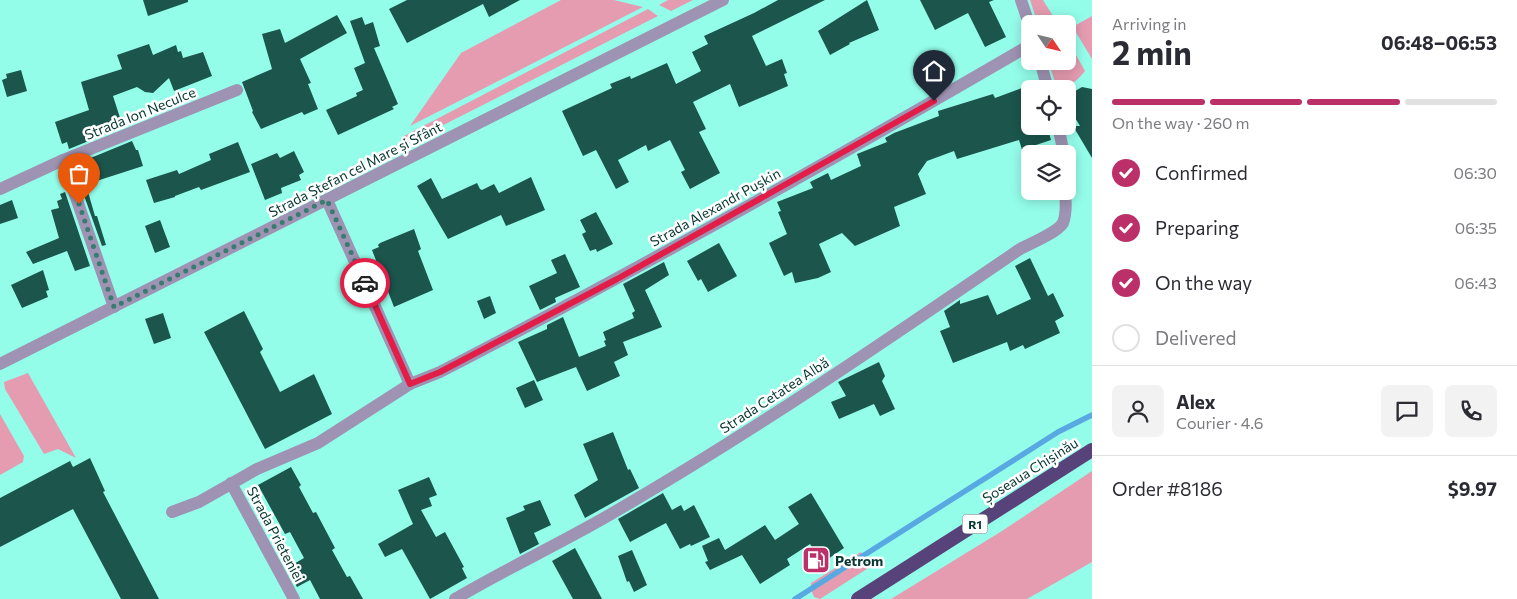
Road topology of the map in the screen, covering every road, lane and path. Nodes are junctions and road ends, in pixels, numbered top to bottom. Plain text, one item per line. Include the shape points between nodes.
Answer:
1 (723, 0) edge
2 (1021, 0) edge
3 (1026, 15) edge
4 (1021, 50) edge
5 (237, 90) dead end
6 (63, 160) junction
7 (0, 189) edge
8 (327, 200) junction
9 (1065, 200) edge
10 (114, 307) junction
11 (0, 364) edge
12 (410, 384) junction
13 (1092, 450) edge
14 (231, 483) junction
15 (172, 512) dead end
16 (462, 597) edge
17 (294, 599) edge
18 (858, 599) edge

1 - 8 street, Strada Ștefan cel Mare și Sfânt
2 - 3 street
4 - 12 street, Strada Alexandr Pușkin via 610,283 440,372
5 - 6 street, Strada Ion Neculce
6 - 7 street, Strada Ion Neculce
6 - 10 street
8 - 10 street, Strada Ștefan cel Mare și Sfânt
8 - 12 street
9 - 16 street, Strada Cetatea Albă via 1066,214 1062,224 1052,232 1020,249 820,384 700,460
10 - 11 street, Strada Ștefan cel Mare și Sfânt
12 - 14 street, Strada Prieteniei via 318,442
13 - 18 highway, Șoseaua Chișinău / R1
14 - 15 street, Strada Prieteniei via 199,502
14 - 17 street, Strada Prieteniei

